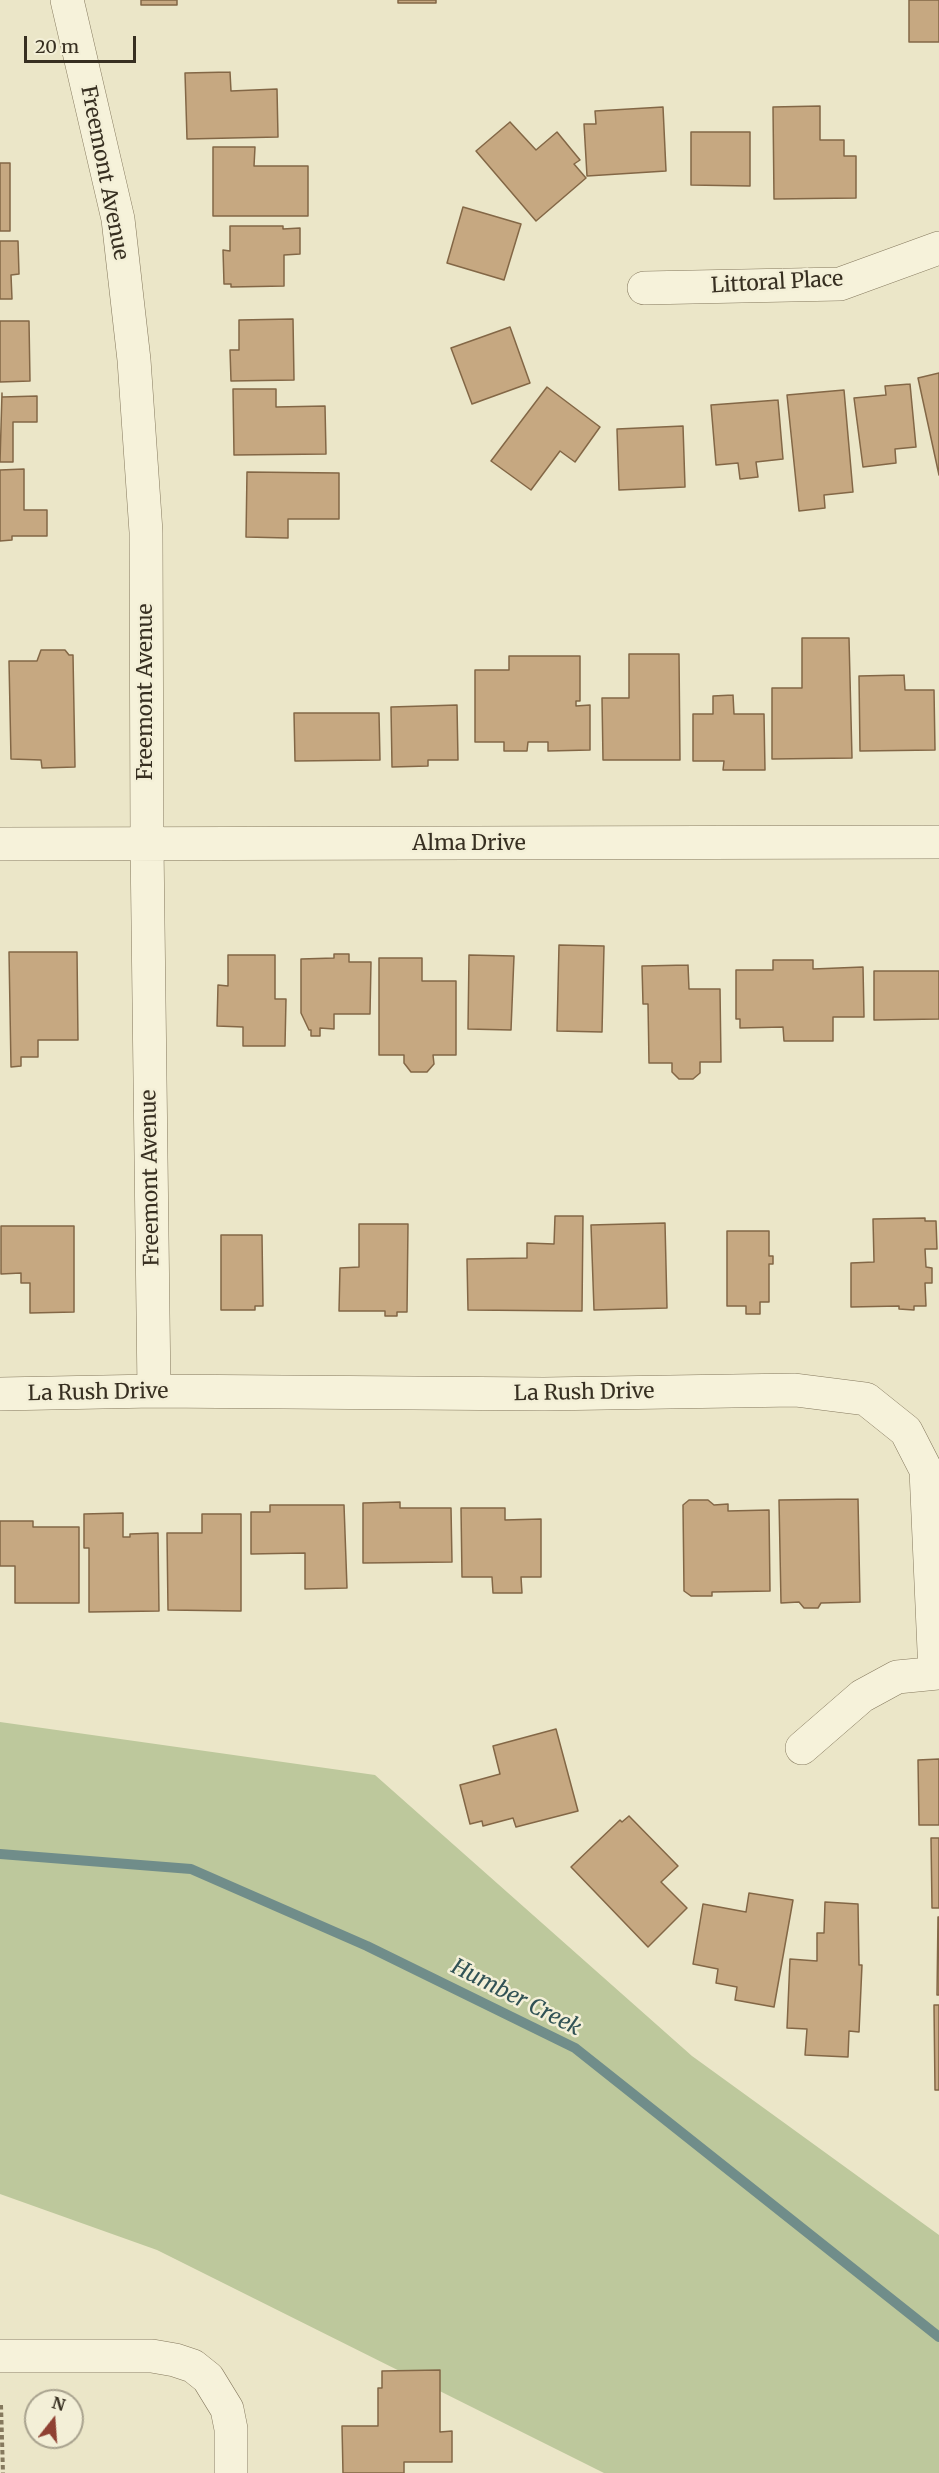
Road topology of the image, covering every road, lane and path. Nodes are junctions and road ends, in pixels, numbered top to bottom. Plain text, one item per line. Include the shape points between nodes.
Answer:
1 (67, 0) edge
2 (939, 248) edge
3 (644, 288) dead end
4 (939, 842) edge
5 (0, 844) edge
6 (147, 844) junction
7 (154, 1391) junction
8 (0, 1394) edge
9 (937, 1673) edge
10 (802, 1748) dead end
11 (0, 2356) edge
12 (1, 2405) edge
13 (3, 2473) edge
14 (231, 2473) edge

1 - 6 street, Freemont Avenue via 118,219 134,360 146,532
2 - 3 street, Littoral Place via 840,284
4 - 6 street, Alma Drive
5 - 6 street, Alma Drive
6 - 7 street, Freemont Avenue
7 - 8 street, La Rush Drive
7 - 9 street, La Rush Drive via 544,1394 795,1390 866,1399 906,1431 926,1470
9 - 10 street via 897,1677 862,1696
11 - 14 street via 152,2356 193,2366 208,2378 227,2409
12 - 13 path

